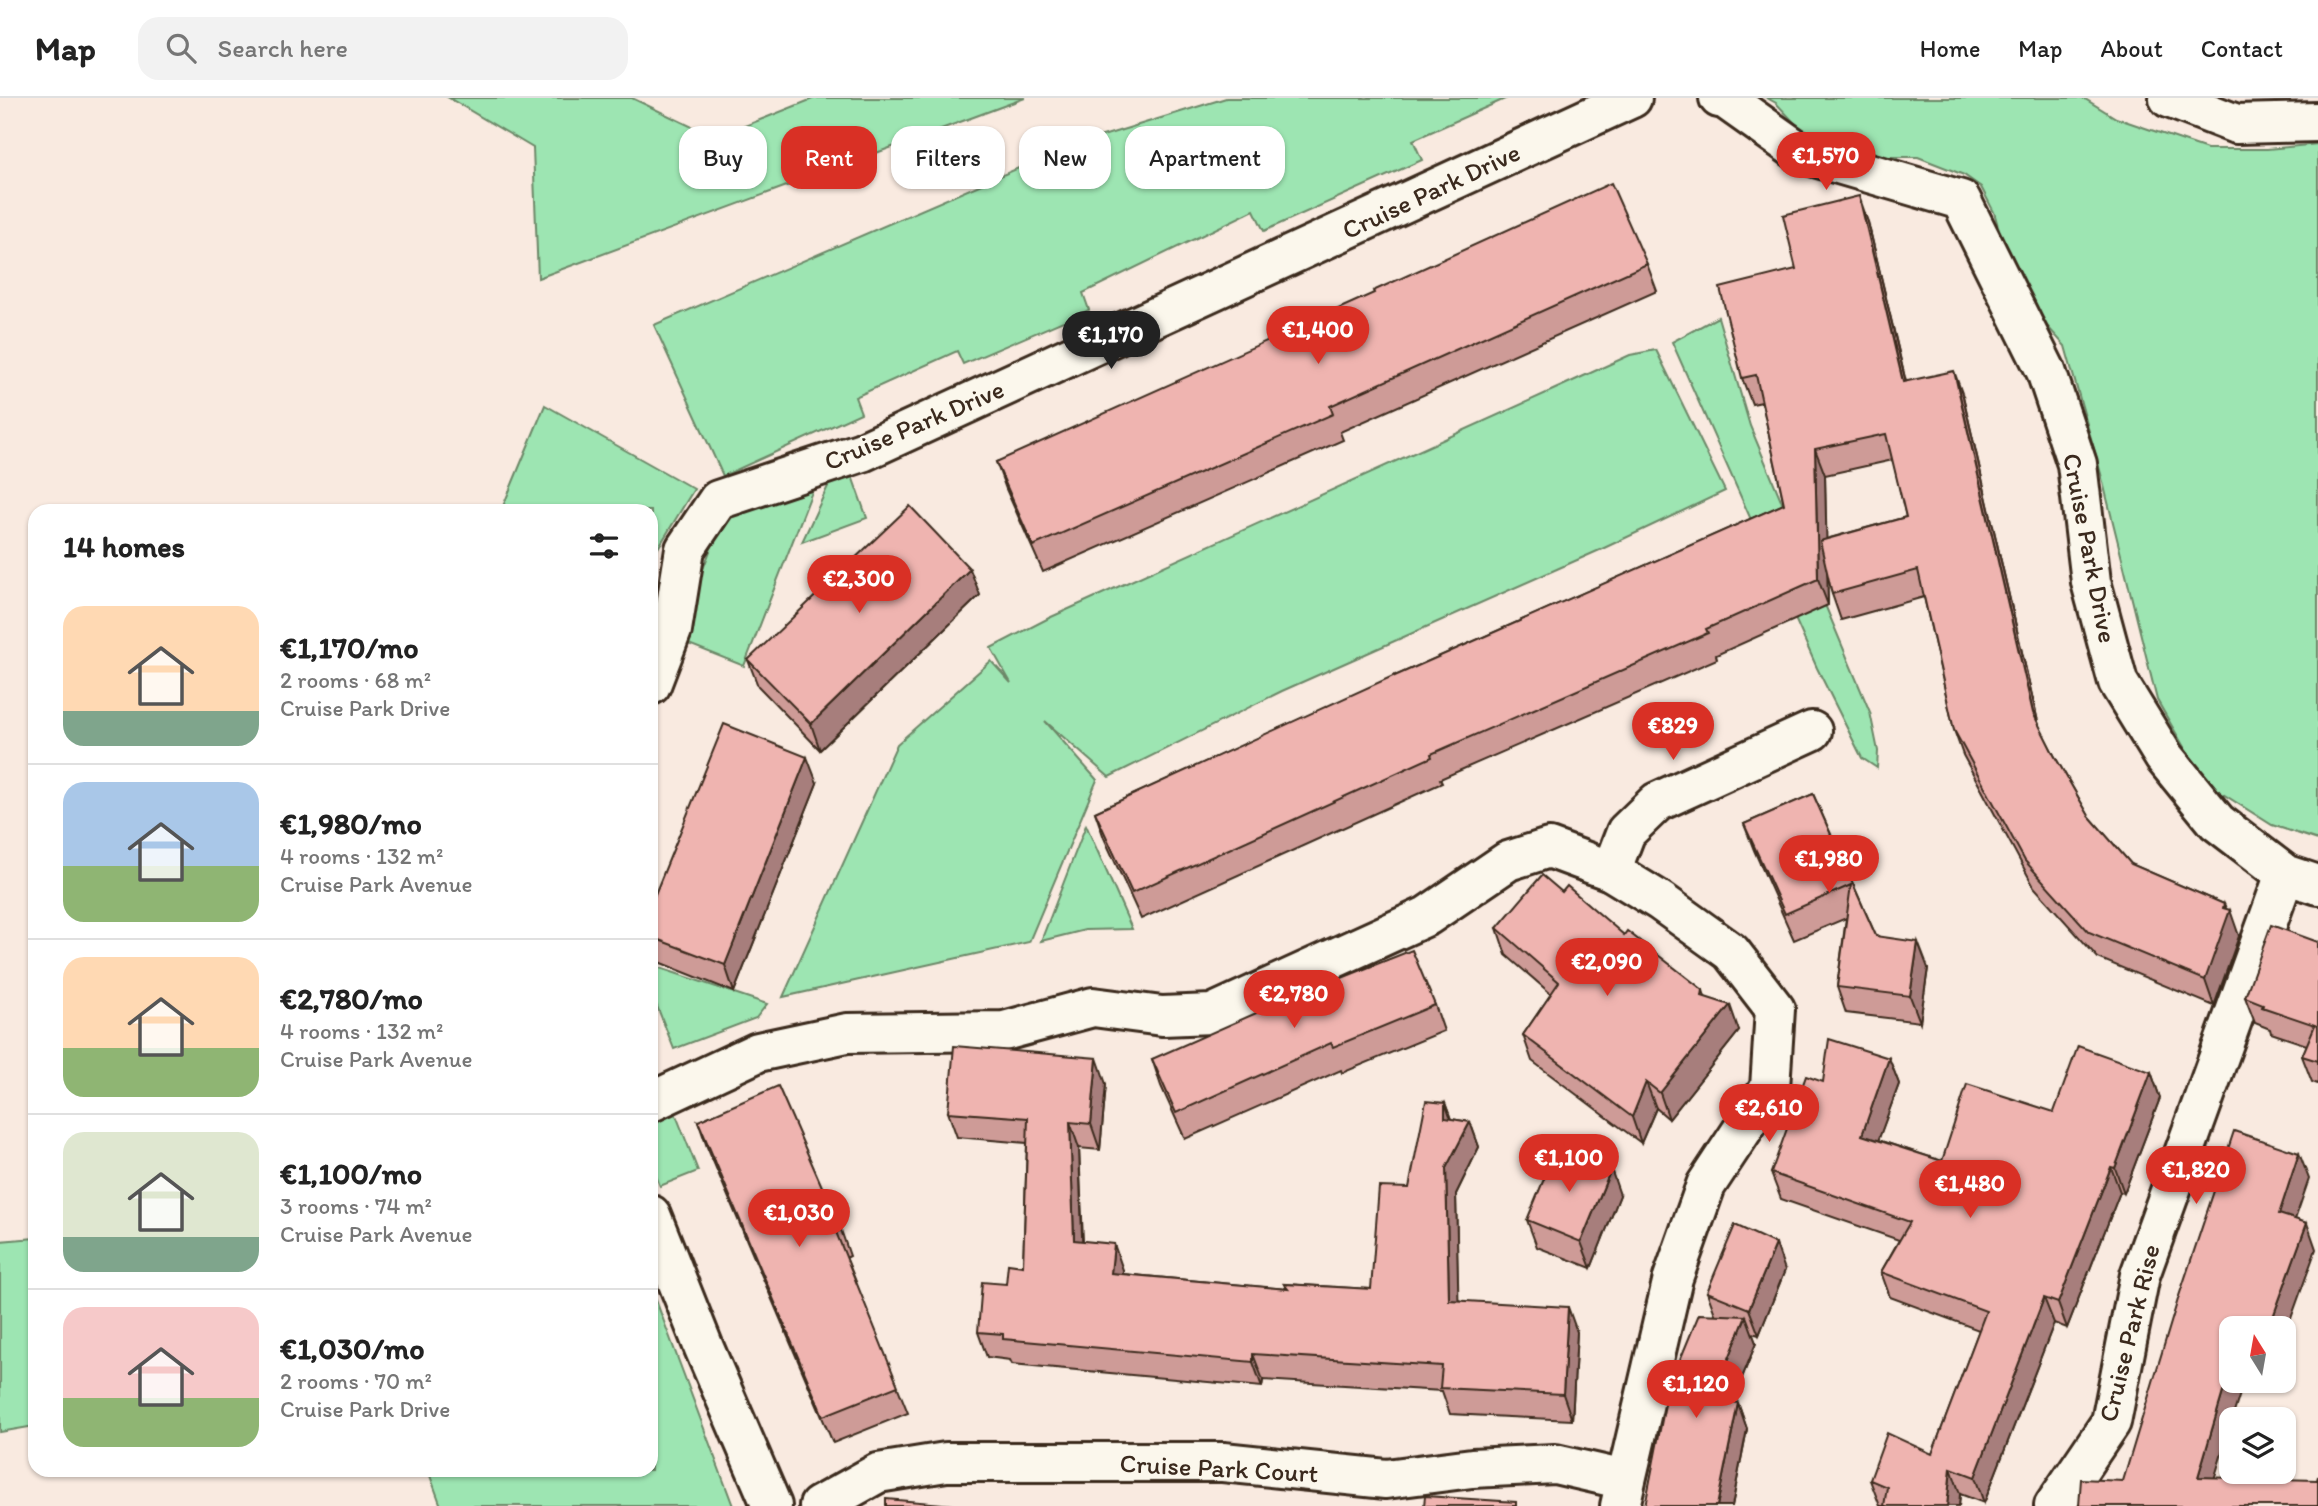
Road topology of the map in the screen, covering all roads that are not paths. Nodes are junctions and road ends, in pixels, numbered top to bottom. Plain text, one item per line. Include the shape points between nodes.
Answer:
1 (1632, 98) edge
2 (1719, 98) edge
3 (2169, 98) edge
4 (2318, 122) edge
5 (658, 666) edge
6 (1812, 731) dead end
7 (1611, 871) junction
8 (2302, 879) edge
9 (658, 1099) edge
10 (658, 1233) edge
11 (1622, 1493) edge
12 (772, 1506) edge
13 (819, 1506) edge
14 (2054, 1506) edge

1 - 5 street, Cruise Park Drive via 862,452 718,500 685,549 671,630
2 - 8 street, Cruise Park Drive via 1801,153 1961,200 2046,370 2077,464 2091,582 2118,682 2164,757 2217,822
3 - 4 street via 2236,124
6 - 7 street via 1657,802 1626,832
7 - 9 street via 1549,848 1508,861 1427,916 1212,1014 1162,1016 1093,1007 1004,1031 847,1033 758,1052
7 - 11 street via 1731,952 1774,1009 1770,1088 1706,1185 1673,1278
8 - 14 street, Cruise Park Rise via 2140,1275 2111,1422
10 - 12 street
11 - 13 street, Cruise Park Court via 1555,1464 1386,1479 1223,1462 946,1462 878,1473

